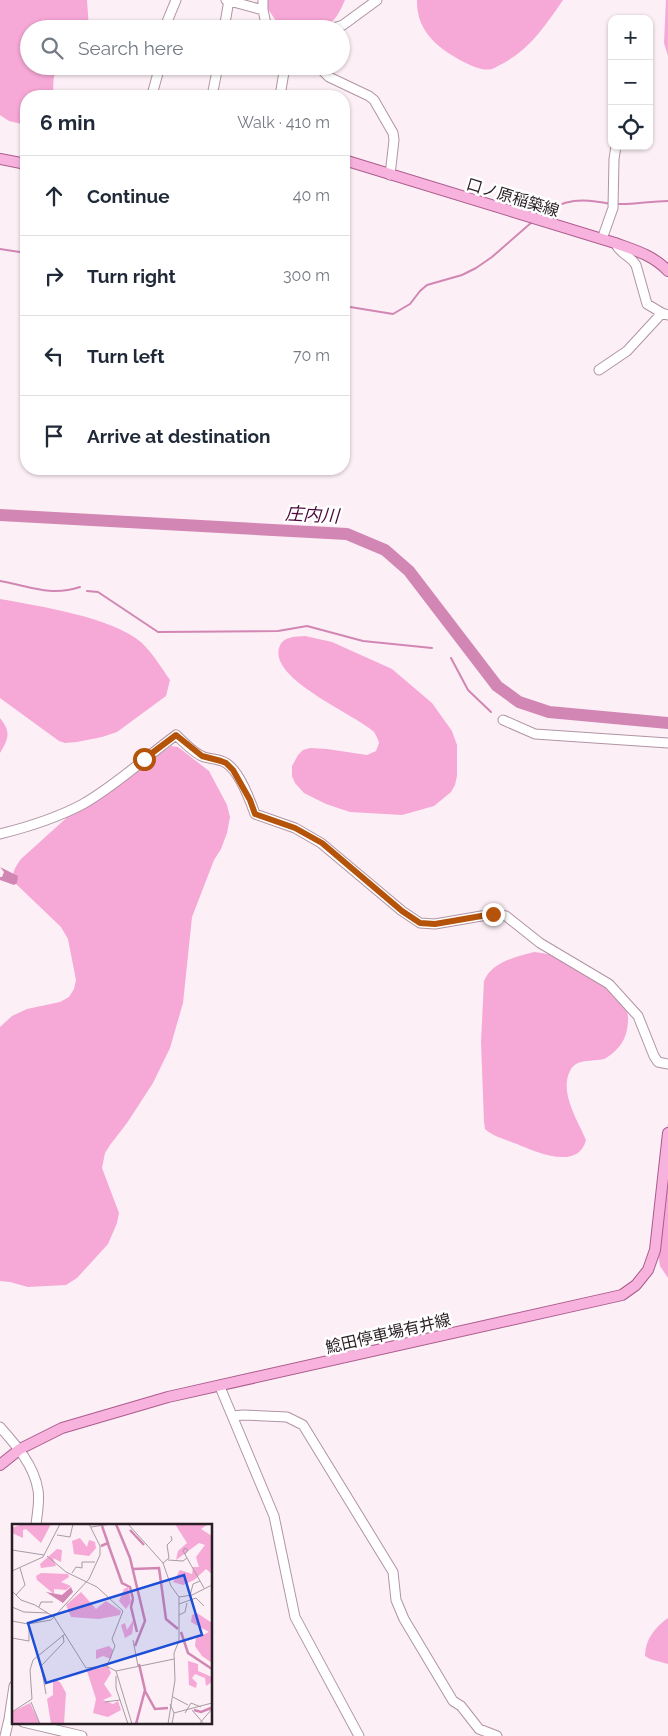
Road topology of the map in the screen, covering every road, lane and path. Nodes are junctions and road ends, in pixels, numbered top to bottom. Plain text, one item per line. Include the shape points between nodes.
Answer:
1 (176, 0) edge
2 (228, 0) edge
3 (377, 0) edge
4 (263, 5) edge
5 (168, 20) edge
6 (225, 20) edge
7 (266, 20) edge
8 (350, 20) edge
9 (157, 75) edge
10 (216, 75) edge
11 (284, 75) edge
12 (326, 75) edge
13 (153, 90) edge
14 (213, 90) edge
15 (281, 90) edge
16 (615, 150) edge
17 (0, 159) edge
18 (350, 162) edge
19 (20, 163) edge
20 (390, 175) junction
21 (602, 239) junction
22 (615, 243) junction
23 (668, 271) edge
24 (665, 314) edge
25 (599, 370) dead end
26 (503, 720) dead end
27 (668, 743) edge
28 (0, 834) edge
29 (668, 1064) edge
30 (668, 1133) edge
31 (220, 1387) junction
32 (233, 1416) junction
33 (0, 1427) edge
34 (20, 1449) junction
35 (0, 1465) edge
36 (36, 1524) edge
37 (11, 1719) edge
38 (31, 1724) edge
39 (5, 1736) edge
40 (82, 1736) edge
41 (359, 1736) edge
42 (497, 1736) edge

1 - 5 street
2 - 4 street
2 - 6 street
3 - 8 street
4 - 7 street
9 - 13 street
10 - 14 street
11 - 15 street
12 - 20 street via 374,100 393,133
16 - 21 street via 613,208
17 - 19 main road
18 - 20 main road, 口ノ原稲築線
20 - 21 main road, 口ノ原稲築線
21 - 22 main road, 口ノ原稲築線
22 - 23 main road, 口ノ原稲築線 via 650,256
22 - 24 street via 619,251 634,260 647,304
24 - 25 street via 627,351
26 - 27 street via 536,734
28 - 29 street via 30,826 82,804 117,782 176,735 202,756 226,763 233,770 255,814 295,828 322,843 420,923 435,924 493,914 506,916 540,943 609,984 638,1016 658,1062
30 - 31 main road, 鯰田停車場有井線 via 655,1250 648,1270 636,1285 622,1294
31 - 32 street
31 - 34 main road, 鯰田停車場有井線 via 168,1397 96,1417 62,1428
32 - 41 street via 274,1516 296,1617
32 - 42 street via 287,1418 303,1425 393,1572 396,1600 404,1619 453,1701 479,1729
33 - 34 street
34 - 35 main road, 鯰田停車場有井線
34 - 36 street via 39,1491
37 - 39 street
38 - 40 street

